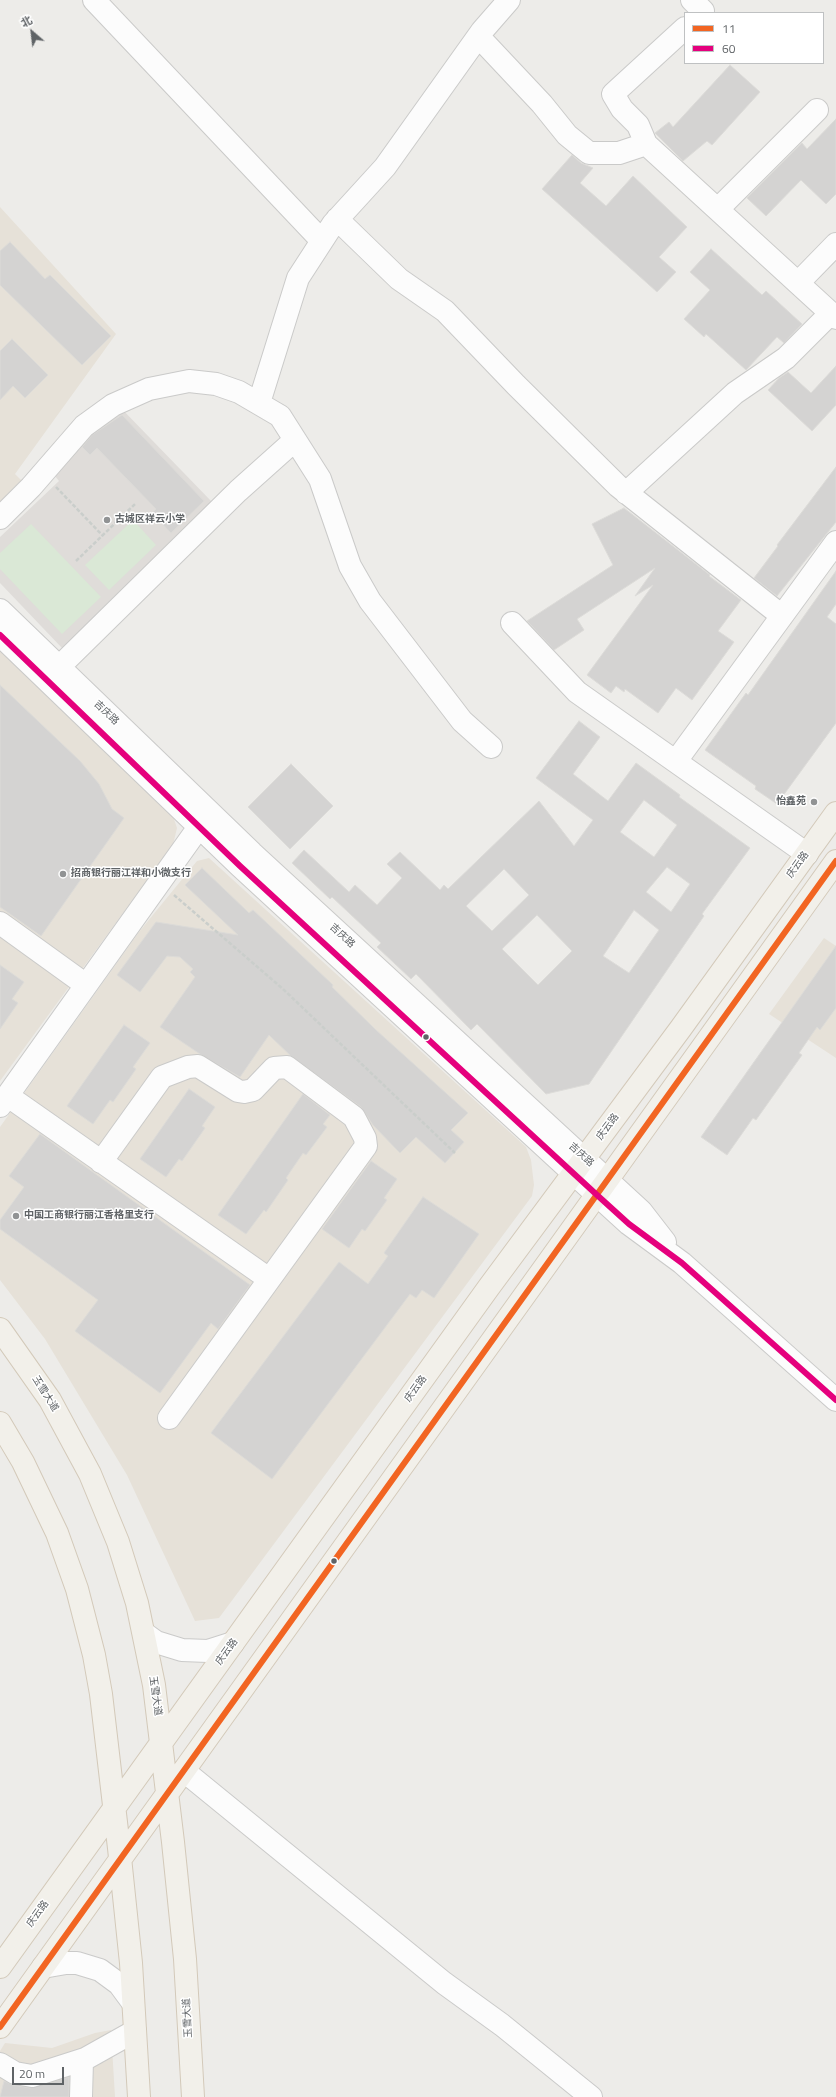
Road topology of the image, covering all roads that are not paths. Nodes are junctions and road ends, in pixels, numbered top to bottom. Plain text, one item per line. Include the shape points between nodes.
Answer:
1 (94, 0) edge
2 (509, 0) edge
3 (692, 0) edge
4 (702, 12) edge
5 (684, 29) edge
6 (478, 37) junction
7 (817, 110) dead end
8 (646, 144) junction
9 (718, 210) junction
10 (338, 219) junction
11 (322, 241) junction
12 (836, 244) edge
13 (798, 283) junction
14 (833, 316) edge
15 (259, 403) junction
16 (295, 440) junction
17 (626, 493) junction
18 (0, 518) edge
19 (836, 542) edge
20 (0, 610) edge
21 (782, 616) junction
22 (512, 623) dead end
23 (0, 636) edge
24 (59, 667) junction
25 (492, 747) dead end
26 (676, 760) junction
27 (836, 813) edge
28 (199, 827) junction
29 (806, 854) junction
30 (836, 861) edge
31 (0, 924) edge
32 (86, 985) junction
33 (4, 1101) edge
34 (102, 1162) junction
35 (579, 1166) junction
36 (603, 1188) junction
37 (269, 1279) junction
38 (0, 1329) edge
39 (836, 1400) edge
40 (169, 1418) dead end
41 (0, 1423) edge
42 (145, 1634) junction
43 (233, 1644) junction
44 (161, 1743) junction
45 (184, 1771) junction
46 (167, 1794) junction
47 (115, 1808) junction
48 (120, 1860) junction
49 (0, 1967) edge
50 (43, 1967) junction
51 (133, 2003) junction
52 (0, 2027) edge
53 (135, 2031) junction
54 (82, 2060) junction
55 (0, 2064) edge
56 (81, 2097) edge
57 (139, 2097) edge
58 (193, 2097) edge
59 (591, 2097) edge

1 - 11 street
2 - 6 street
3 - 4 street
5 - 8 street via 613,94 622,109 638,125
6 - 8 street via 542,104 567,135 588,153 619,153
6 - 10 street via 385,167
7 - 9 street
8 - 9 street
9 - 13 street
10 - 11 street
10 - 17 street via 399,279 445,310 516,385
11 - 15 street via 298,278
12 - 13 street
13 - 14 street
14 - 17 street via 786,358 735,393
15 - 16 street via 280,416
15 - 18 street via 239,392 202,382 183,382 149,389 130,397 84,426
16 - 24 street via 238,491
16 - 25 street via 320,479 350,566 370,601 462,721
17 - 21 street
19 - 21 street
20 - 24 street, 吉庆路
21 - 26 street
22 - 26 street via 577,692
23 - 28 street, 吉庆路
24 - 35 street, 吉庆路
26 - 29 street
27 - 29 main road, 庆云路
28 - 32 street
28 - 35 street, 吉庆路
29 - 35 main road, 庆云路
30 - 36 main road
31 - 32 street
32 - 33 street
33 - 34 street
34 - 37 street
34 - 37 street via 162,1077 170,1072 198,1066 238,1091 244,1092 256,1087 274,1068 287,1067 354,1117 362,1130 366,1146
35 - 36 street, 吉庆路
35 - 43 main road, 庆云路
36 - 39 street, 吉庆路 via 629,1224 682,1263
36 - 45 main road
37 - 40 street
38 - 42 main road, 玉雪大道 via 50,1400 90,1474 118,1542
41 - 47 main road via 41,1497 77,1589 101,1694
42 - 43 street via 168,1647 188,1651 208,1651
42 - 44 main road, 玉雪大道
43 - 44 main road, 庆云路
44 - 46 main road, 玉雪大道
44 - 47 main road, 庆云路
45 - 46 main road
45 - 59 street via 444,1983 502,2025
46 - 48 main road
46 - 58 main road, 玉雪大道 via 185,1959
47 - 48 main road
47 - 49 main road, 庆云路
48 - 50 main road
48 - 51 main road
50 - 51 street via 77,1963 100,1970 119,1984
50 - 52 main road
51 - 53 main road
53 - 54 street
53 - 57 main road
54 - 55 street via 32,2076 15,2073
54 - 56 street

